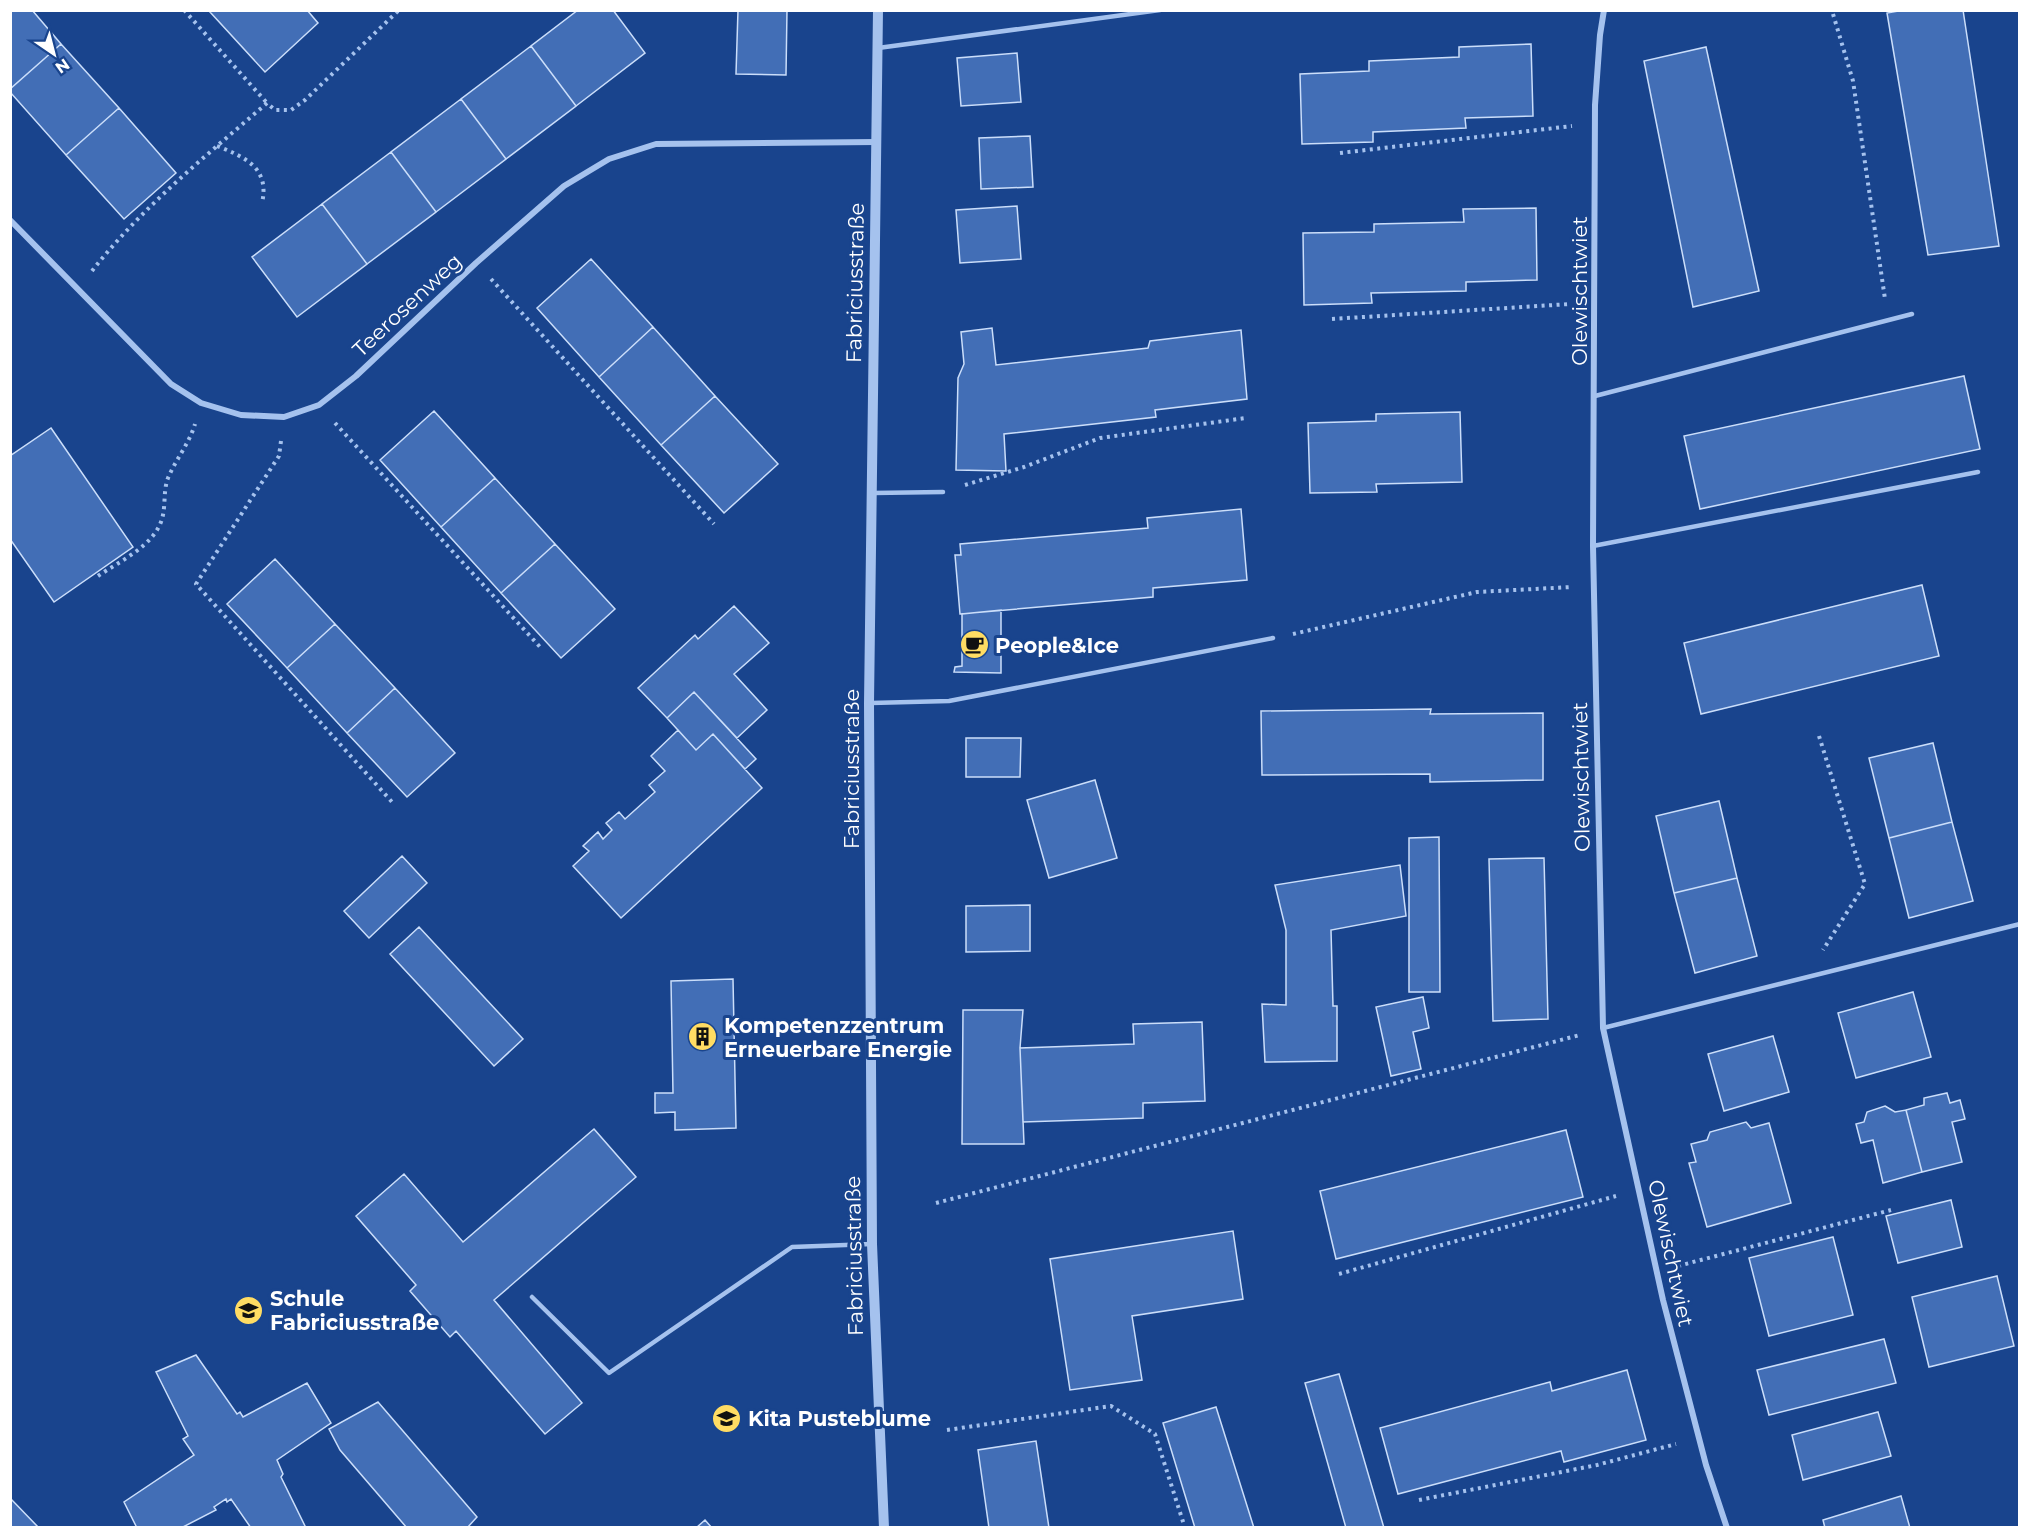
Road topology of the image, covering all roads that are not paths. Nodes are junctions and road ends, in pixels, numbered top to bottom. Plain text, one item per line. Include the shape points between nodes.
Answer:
1 (878, 10) edge
2 (1160, 10) edge
3 (1604, 10) edge
4 (877, 48) junction
5 (877, 142) junction
6 (10, 220) edge
7 (1912, 314) dead end
8 (1595, 396) junction
9 (1978, 472) dead end
10 (943, 492) road end
11 (872, 493) junction
12 (1593, 546) junction
13 (1273, 638) road end
14 (869, 703) junction
15 (2019, 924) edge
16 (1603, 1028) junction
17 (872, 1244) junction
18 (532, 1297) dead end
19 (884, 1527) edge
20 (1727, 1527) edge

1 - 4 street, Fabriciusstraße
2 - 4 lane
3 - 8 street, Olewischtwiet via 1596,123
4 - 5 street, Fabriciusstraße
5 - 6 street, Teerosenweg via 656,144 609,159 564,186 356,376 319,405 284,417 241,415 201,403 171,384
5 - 11 street, Fabriciusstraße
7 - 8 lane
8 - 12 street, Olewischtwiet
9 - 12 lane
10 - 11 lane
11 - 14 street, Fabriciusstraße
12 - 16 street, Olewischtwiet
13 - 14 lane via 949,701
14 - 17 street, Fabriciusstraße
15 - 16 lane
16 - 20 street, Olewischtwiet via 1662,1300 1706,1465
17 - 18 lane via 792,1247 609,1373
17 - 19 street, Fabriciusstraße

